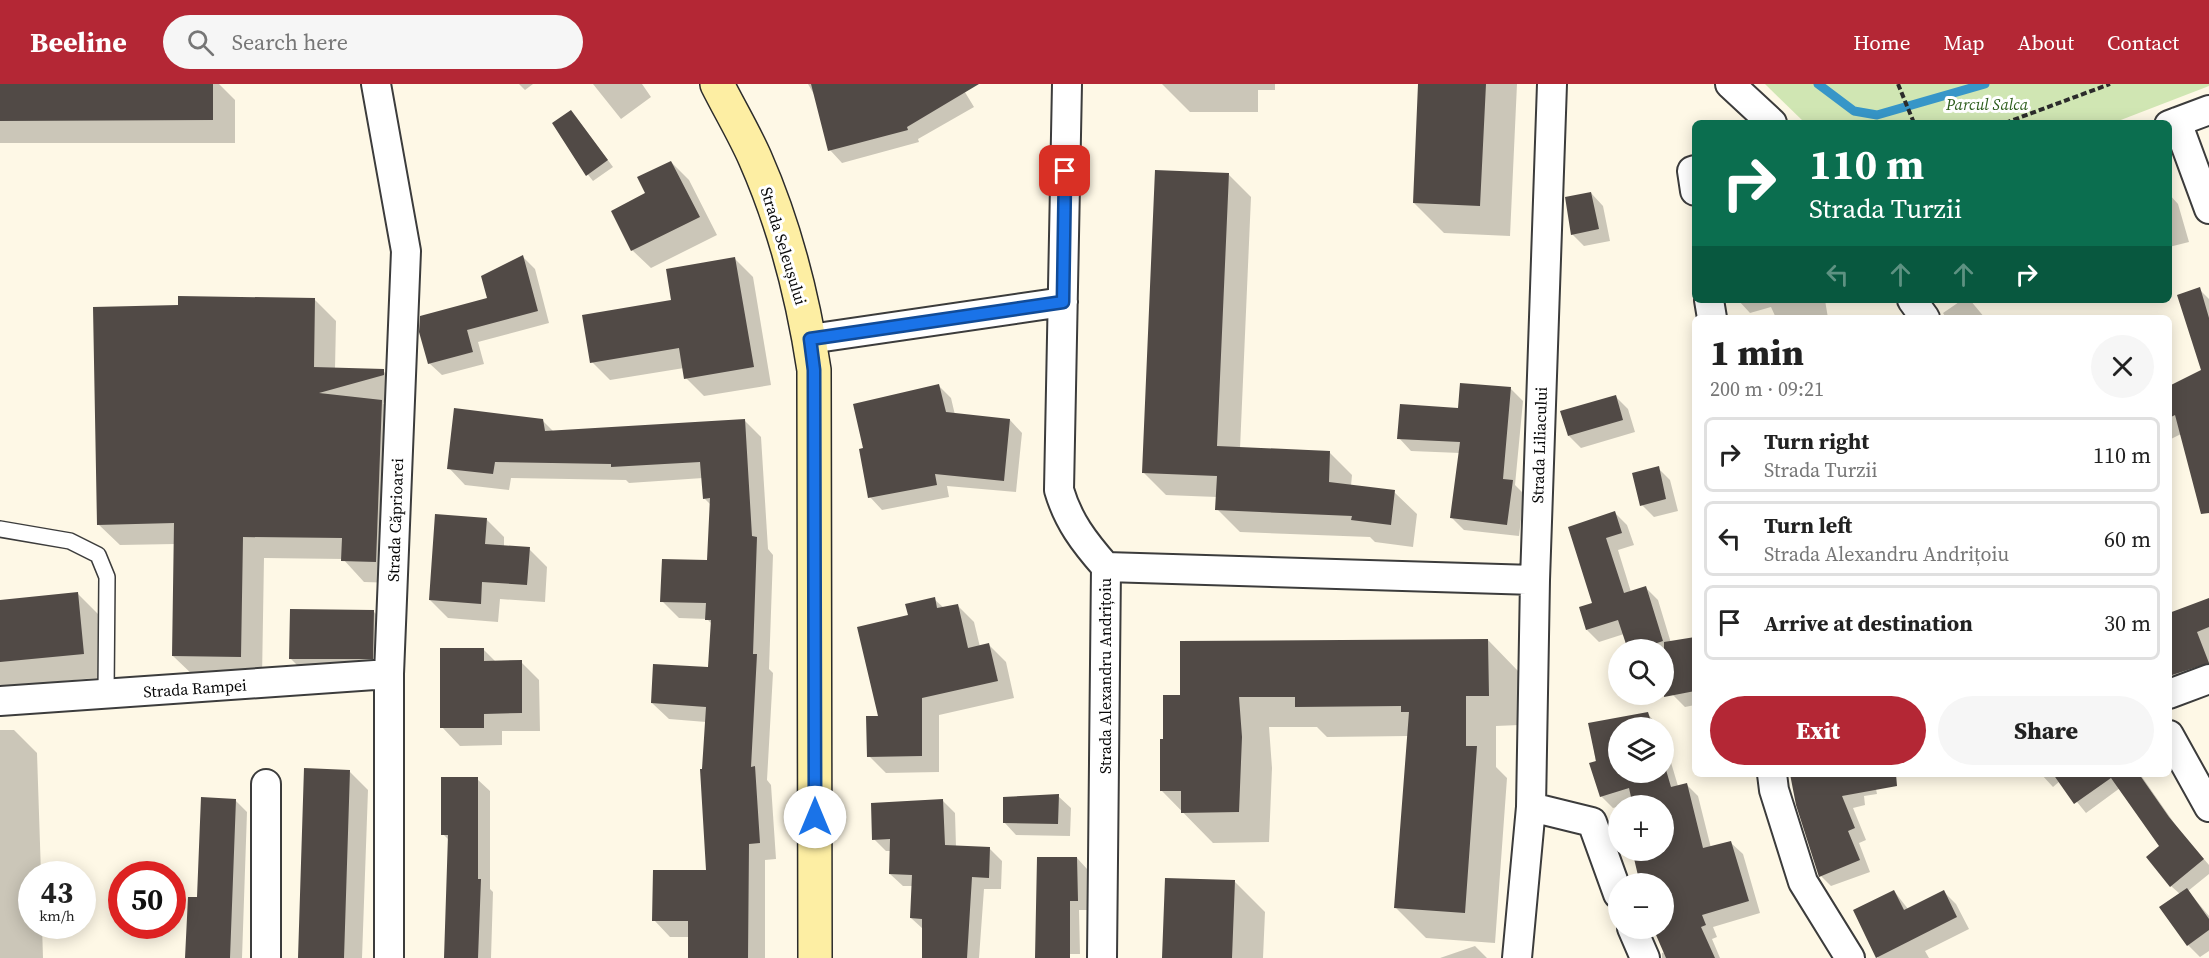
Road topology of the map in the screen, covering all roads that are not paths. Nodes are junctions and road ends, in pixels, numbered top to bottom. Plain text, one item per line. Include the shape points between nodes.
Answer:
1 (376, 84) edge
2 (717, 84) edge
3 (1067, 84) edge
4 (1552, 84) edge
5 (1730, 84) edge
6 (2209, 110) edge
7 (1769, 120) edge
8 (2173, 124) edge
9 (2209, 209) edge
10 (1063, 302) junction
11 (810, 339) junction
12 (0, 529) edge
13 (1106, 567) junction
14 (1535, 580) junction
15 (389, 674) junction
16 (2209, 679) edge
17 (2172, 693) edge
18 (106, 694) junction
19 (0, 701) edge
20 (2172, 740) edge
21 (1772, 777) edge
22 (266, 784) dead end
23 (1532, 807) junction
24 (2209, 807) edge
25 (1610, 873) edge
26 (1637, 939) edge
27 (266, 958) edge
28 (389, 958) edge
29 (815, 958) edge
30 (1102, 958) edge
31 (1517, 958) edge
32 (1645, 958) edge
33 (1850, 958) edge

1 - 15 street, Strada Căprioarei via 406,251
2 - 11 main road, Strada Seleușului via 755,157 777,216
3 - 10 street, Strada Alexandru Andrițoiu
4 - 14 street, Strada Liliacului
5 - 7 street
6 - 8 street
8 - 9 street
10 - 11 street
10 - 13 street, Strada Alexandru Andrițoiu via 1059,490 1066,515
11 - 29 main road, Strada Seleușului via 814,382
12 - 18 lane via 70,541 98,555 107,577
13 - 14 street
13 - 30 street, Strada Alexandru Andrițoiu
14 - 23 street, Strada Liliacului
15 - 18 street, Strada Rampei
15 - 28 street, Strada Căprioarei
16 - 17 street
18 - 19 street, Strada Rampei
20 - 24 street
21 - 33 street via 1803,882
22 - 27 street
23 - 25 street via 1592,822
23 - 31 street, Strada Liliacului
26 - 32 street

